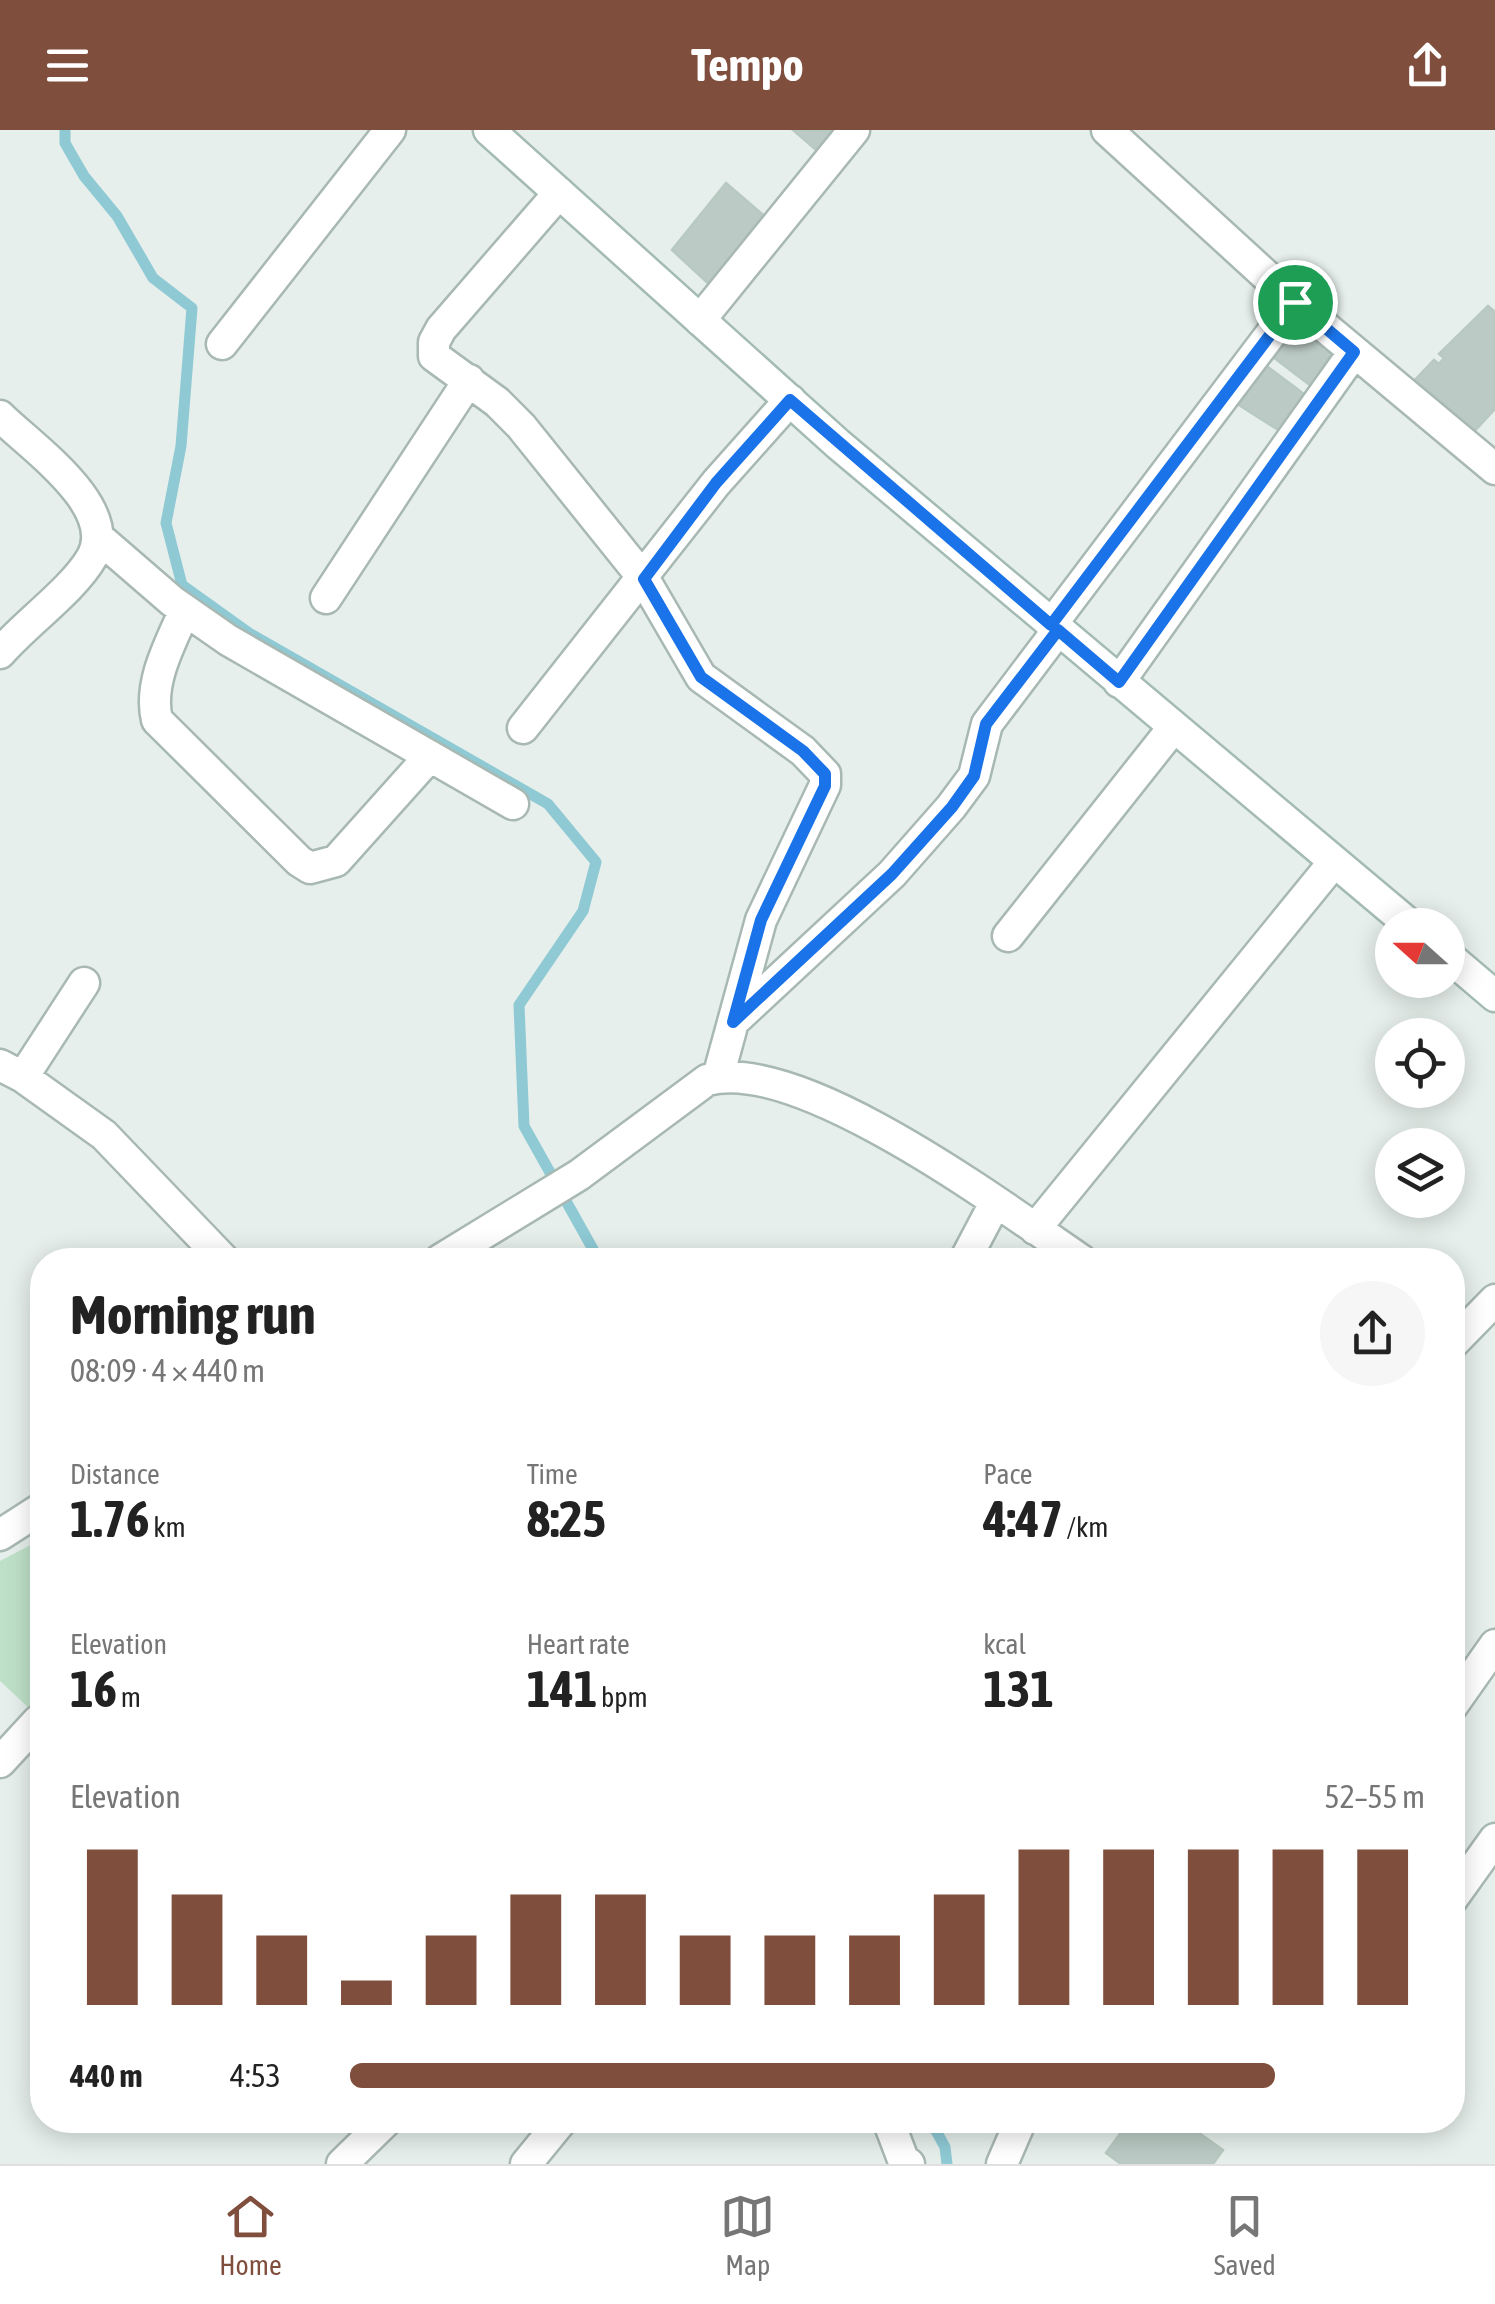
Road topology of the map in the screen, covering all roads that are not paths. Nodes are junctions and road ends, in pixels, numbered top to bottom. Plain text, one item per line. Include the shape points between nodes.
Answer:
1 (390, 130) edge
2 (489, 130) edge
3 (854, 130) edge
4 (1107, 130) edge
5 (560, 193) junction
6 (1295, 302) junction
7 (700, 320) junction
8 (222, 344) dead end
9 (1354, 352) junction
10 (469, 380) junction
11 (790, 400) junction
12 (0, 416) edge
13 (1495, 469) edge
14 (98, 536) junction
15 (644, 579) junction
16 (326, 598) dead end
17 (185, 610) junction
18 (1055, 628) junction
19 (0, 653) edge
20 (1119, 682) junction
21 (522, 728) dead end
22 (1173, 728) junction
23 (430, 756) junction
24 (512, 804) dead end
25 (1334, 862) junction
26 (1389, 908) edge
27 (1008, 936) dead end
28 (1465, 970) edge
29 (84, 984) dead end
30 (1495, 996) edge
31 (733, 1022) junction
32 (12, 1071) edge
33 (718, 1077) junction
34 (994, 1203) junction
35 (1035, 1229) junction
36 (212, 1248) edge
37 (460, 1248) edge
38 (971, 1248) edge
39 (1063, 1248) edge
40 (1495, 1300) edge
41 (1465, 1331) edge
42 (30, 1516) edge
43 (0, 1535) edge
44 (1495, 1645) edge
45 (1465, 1688) edge
46 (30, 1730) edge
47 (0, 1762) edge
48 (1495, 1839) edge
49 (1465, 1881) edge
50 (374, 2133) edge
51 (551, 2133) edge
52 (893, 2133) edge
53 (1015, 2133) edge
54 (342, 2164) edge
55 (526, 2164) edge
56 (909, 2164) edge
57 (1002, 2164) edge

1 - 8 street
2 - 5 street
3 - 7 street
4 - 6 street
5 - 7 street
5 - 10 street via 436,336 434,356
6 - 9 street
6 - 18 street
7 - 11 street
9 - 13 street
9 - 20 street
10 - 15 street via 521,426
10 - 16 street
11 - 15 street
11 - 18 street
12 - 14 street via 69,481 96,521
14 - 17 street
14 - 19 street via 91,560
15 - 21 street
15 - 31 street via 701,677 825,774 761,920
17 - 23 street
17 - 23 street via 162,664 157,720 299,862 310,868 336,860
18 - 20 street
18 - 31 street via 986,724 974,776 952,807 892,874
20 - 22 street
22 - 25 street
22 - 27 street
23 - 24 street
25 - 26 street
25 - 35 street
28 - 30 street
29 - 32 street
31 - 33 street
32 - 36 street via 104,1136
33 - 34 street via 761,1080 834,1106
33 - 37 street
34 - 35 street
34 - 38 street
35 - 39 street
40 - 41 street
42 - 43 street
44 - 45 street
46 - 47 street
48 - 49 street
50 - 54 street
51 - 55 street
52 - 56 street
53 - 57 street

